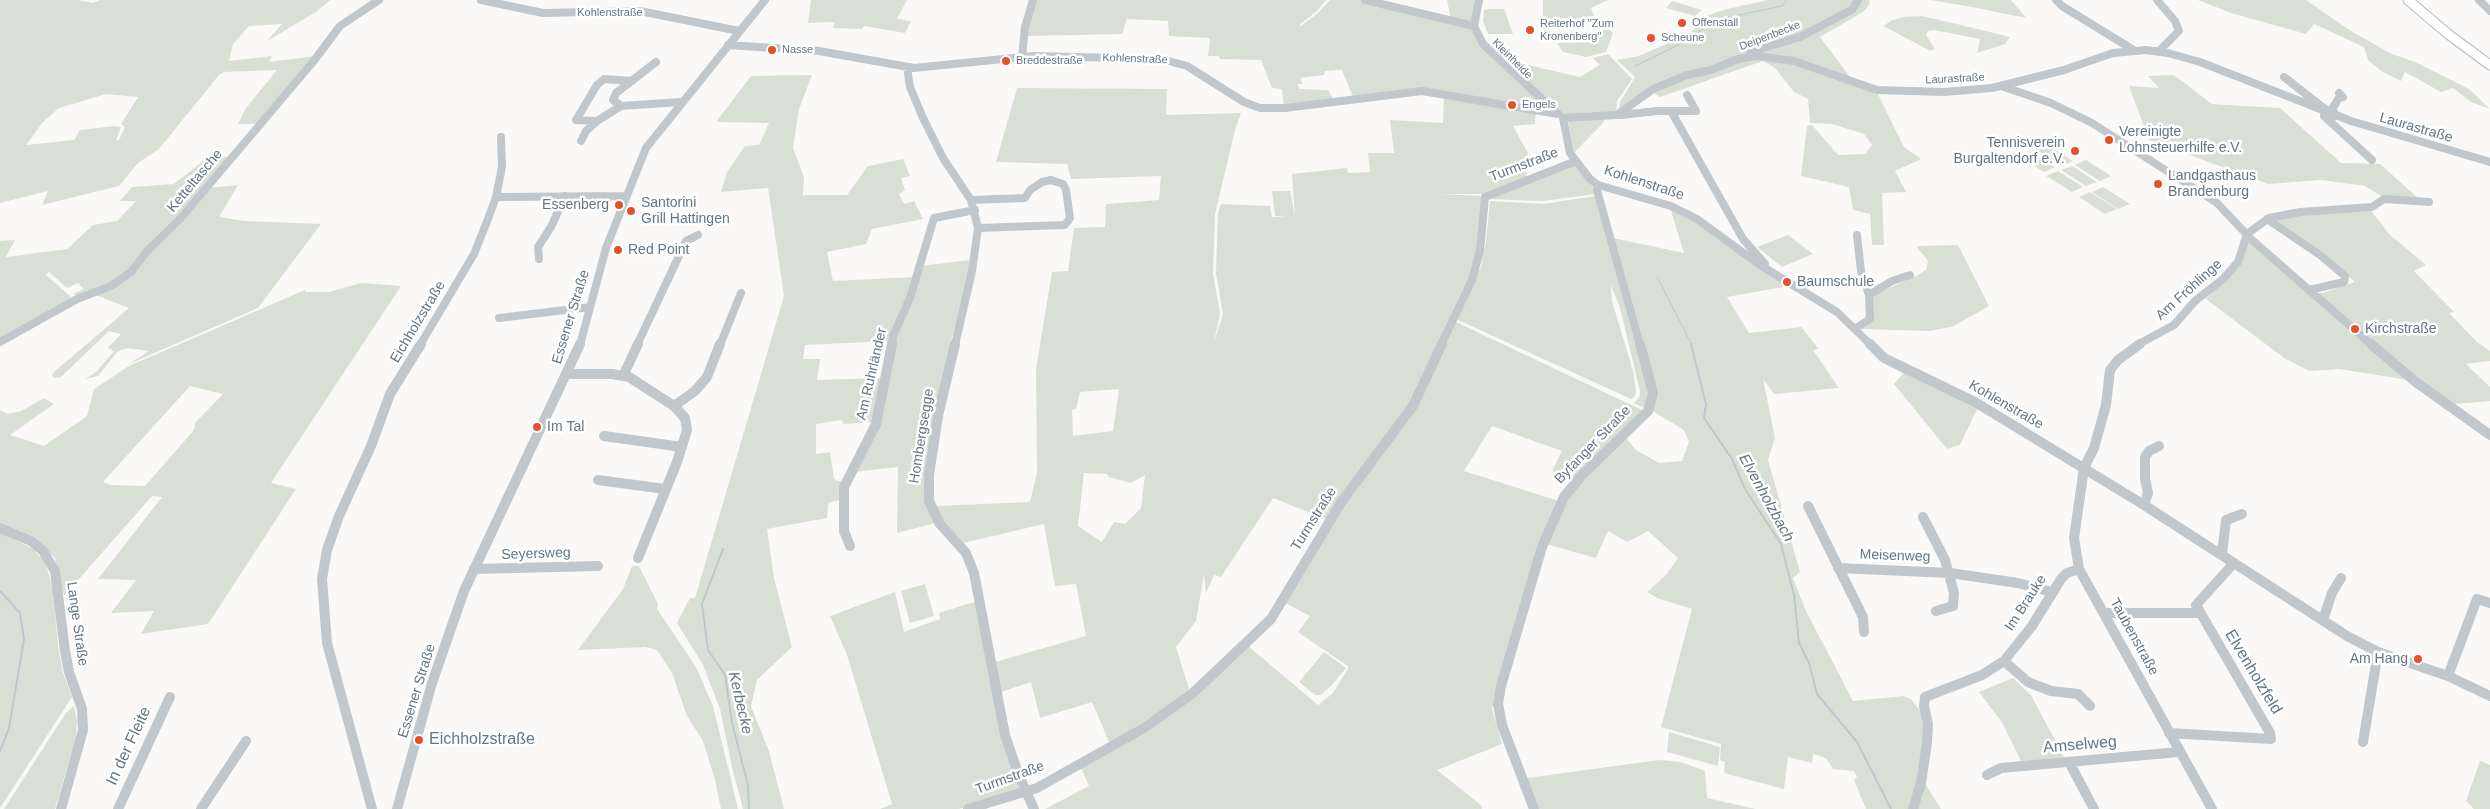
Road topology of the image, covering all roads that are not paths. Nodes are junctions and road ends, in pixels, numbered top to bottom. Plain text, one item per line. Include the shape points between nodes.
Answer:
1 (379, 0) edge
2 (481, 0) edge
3 (518, 0) edge
4 (765, 0) edge
5 (1033, 0) edge
6 (1365, 0) edge
7 (1479, 0) edge
8 (1858, 0) edge
9 (2056, 0) edge
10 (2157, 0) edge
11 (2408, 0) edge
12 (2479, 0) edge
13 (516, 8) junction
14 (2490, 11) edge
15 (1474, 26) junction
16 (739, 30) junction
17 (728, 45) junction
18 (2132, 49) junction
19 (2159, 51) junction
20 (1022, 57) junction
21 (1738, 59) junction
22 (656, 62) dead end
23 (2490, 65) edge
24 (907, 67) junction
25 (2284, 77) dead end
26 (632, 81) junction
27 (2001, 86) junction
28 (1687, 95) dead end
29 (681, 102) junction
30 (2350, 102) dead end
31 (621, 106) junction
32 (1671, 111) junction
33 (2326, 112) junction
34 (1618, 115) junction
35 (1561, 116) junction
36 (2336, 116) junction
37 (597, 121) junction
38 (501, 136) dead end
39 (581, 141) dead end
40 (2372, 160) dead end
41 (1576, 161) junction
42 (2490, 162) edge
43 (1598, 185) junction
44 (565, 196) junction
45 (627, 196) junction
46 (496, 197) junction
47 (971, 200) junction
48 (2429, 202) dead end
49 (974, 210) junction
50 (2267, 219) junction
51 (978, 228) junction
52 (2247, 234) junction
53 (698, 235) dead end
54 (1857, 235) dead end
55 (539, 259) dead end
56 (1770, 270) junction
57 (1910, 275) dead end
58 (2309, 290) junction
59 (741, 293) dead end
60 (1870, 295) junction
61 (590, 307) junction
62 (499, 318) dead end
63 (1856, 328) junction
64 (0, 342) edge
65 (568, 374) junction
66 (623, 376) junction
67 (674, 406) junction
68 (2490, 435) edge
69 (604, 436) dead end
70 (2159, 446) dead end
71 (682, 447) junction
72 (2084, 468) junction
73 (598, 480) dead end
74 (665, 489) junction
75 (2144, 505) junction
76 (1808, 506) dead end
77 (2242, 514) dead end
78 (1923, 517) dead end
79 (0, 528) edge
80 (850, 546) dead end
81 (2222, 554) junction
82 (638, 558) dead end
83 (2234, 563) junction
84 (598, 566) dead end
85 (1838, 568) junction
86 (474, 569) junction
87 (2079, 569) junction
88 (1950, 573) junction
89 (2341, 578) dead end
90 (2052, 592) junction
91 (2490, 603) edge
92 (2197, 609) junction
93 (1936, 611) dead end
94 (2105, 613) junction
95 (2323, 620) junction
96 (1864, 632) dead end
97 (2378, 652) junction
98 (2004, 661) junction
99 (2448, 676) junction
100 (2490, 696) edge
101 (170, 697) dead end
102 (2090, 706) dead end
103 (2169, 732) junction
104 (246, 741) dead end
105 (2364, 742) dead end
106 (2179, 752) junction
107 (2069, 762) junction
108 (1987, 775) dead end
109 (1025, 792) junction
110 (61, 809) edge
111 (118, 809) edge
112 (202, 809) edge
113 (372, 809) edge
114 (397, 809) edge
115 (968, 809) edge
116 (1034, 809) edge
117 (1534, 809) edge
118 (1913, 809) edge
119 (2094, 809) edge
120 (2212, 809) edge

1 - 64 street, Ketteltasche via 340,26 180,219 131,272 111,286 77,299
2 - 13 street, Kohlenstraße
3 - 13 street
4 - 16 street, Essener Straße
5 - 20 street via 1025,27
6 - 15 street
7 - 15 street
8 - 21 street, Deipenbecke via 1853,9 1800,37 1743,54
9 - 18 street
10 - 19 street via 2179,31
11 - 23 main road
12 - 14 street
13 - 16 street, Kohlenstraße via 549,13 640,11
15 - 35 street, Kleinheide via 1483,44
16 - 17 street, Essener Straße
17 - 24 street, Kohlenstraße via 821,51
17 - 29 street, Essener Straße
18 - 19 street, Laurastraße
18 - 27 street, Laurastraße
19 - 33 street, Laurastraße via 2220,69
20 - 24 street, Kohlenstraße
20 - 35 street, Kohlenstraße via 1173,61 1191,68 1244,102 1265,109 1422,91
21 - 27 street, Laurastraße via 1758,56 1783,58 1885,91 1974,91
21 - 34 street, Laurastraße via 1653,90
22 - 26 street
24 - 47 street, Hombergsegge via 910,87 923,118 943,158
25 - 33 street, Laurastraße
26 - 31 street via 614,96 614,101
26 - 37 street via 604,78 597,85 576,120
27 - 52 street via 2051,103 2107,131 2217,203
28 - 32 street via 1696,111
29 - 31 street
29 - 45 street, Essener Straße via 646,148
30 - 36 street via 2341,95 2332,109
31 - 37 street
32 - 34 street
32 - 56 street, Kohlenstraße via 1744,239
33 - 36 street, Laurastraße
33 - 40 street, Laurastraße via 2324,116
34 - 35 street
35 - 41 street, Kohlenstraße via 1569,150
36 - 42 street, Laurastraße
37 - 39 street
38 - 46 street, Eichholzstraße via 502,167
41 - 43 street, Kohlenstraße
41 - 109 street, Turmstraße via 1485,197 1480,251 1472,280 1413,406 1342,501 1271,619 1171,710 1076,767
43 - 56 street, Kohlenstraße via 1677,208
43 - 117 street, Byfanger Straße via 1653,393 1648,411 1581,476 1564,497 1542,547 1501,686 1498,704 1502,725
44 - 45 street
44 - 46 street
44 - 55 street via 538,247
45 - 61 street, Essener Straße via 606,248
46 - 113 street, Eichholzstraße via 474,254 390,394 327,550 322,579 327,643
47 - 49 street, Hombergsegge
47 - 51 street via 1025,198 1030,190 1051,180 1064,184 1066,190 1070,218 1065,225
48 - 50 street via 2384,199 2372,207 2300,212
49 - 51 street, Hombergsegge
49 - 80 street, Am Ruhrländer via 934,218 910,298 893,336 876,424 844,487 843,523
50 - 52 street
50 - 58 street via 2345,276 2344,282
51 - 109 street, Hombergsegge via 972,271 938,416 928,497 935,517 962,548 974,573 1001,716 1010,754
52 - 58 street
52 - 72 street, Am Fröhlinge via 2238,262 2223,279 2195,301 2174,326 2131,349 2114,364 2108,379 2106,405 2097,440
53 - 66 street via 686,241
54 - 60 street via 1861,271
56 - 63 street, Kohlenstraße via 1822,301
57 - 60 street via 1892,281
58 - 68 street via 2418,383
59 - 67 street via 707,377 695,391
60 - 63 street via 1870,319
61 - 62 street
61 - 65 street, Essener Straße
63 - 72 street, Kohlenstraße via 1884,358 1975,402
65 - 66 street
65 - 86 street, Essener Straße
66 - 67 street via 635,380
67 - 71 street via 683,415 687,426
69 - 71 street
70 - 75 street via 2145,457 2148,493
71 - 74 street
72 - 75 street, Kohlenstraße
72 - 87 street, Taubenstraße via 2074,538
73 - 74 street
74 - 82 street
75 - 81 street, Kohlenstraße
76 - 85 street
77 - 81 street via 2226,520
78 - 88 street, Meisenweg via 1939,544
79 - 110 street, Lange Straße via 31,541 43,551 55,571 65,651 82,709 83,730
81 - 83 street, Kohlenstraße
83 - 92 street
83 - 95 street, Kohlenstraße
84 - 86 street, Seyersweg
85 - 88 street, Meisenweg
85 - 96 street via 1863,617
86 - 114 street, Essener Straße via 432,683
87 - 90 street, Im Brauke via 2067,573
87 - 94 street, Taubenstraße
88 - 90 street, Meisenweg via 2018,583
88 - 93 street, Meisenweg via 1953,606
89 - 95 street
90 - 98 street, Im Brauke via 2032,626
91 - 99 street via 2477,599
92 - 94 street
92 - 103 street, Elvenholzfeld via 2271,739
94 - 103 street, Taubenstraße
95 - 97 street, Kohlenstraße
97 - 99 street, Kohlenstraße
97 - 105 street
98 - 102 street via 2028,682 2051,691 2078,694
98 - 118 street, Im Brauke via 1982,674 1925,697 1927,743
99 - 100 street, Kohlenstraße
101 - 111 street, In der Fleite
103 - 106 street, Taubenstraße
104 - 112 street
106 - 107 street, Amselweg
106 - 120 street, Taubenstraße
107 - 108 street, Amselweg via 2001,768
107 - 119 street
109 - 115 street, Turmstraße
109 - 116 street, Hombergsegge

